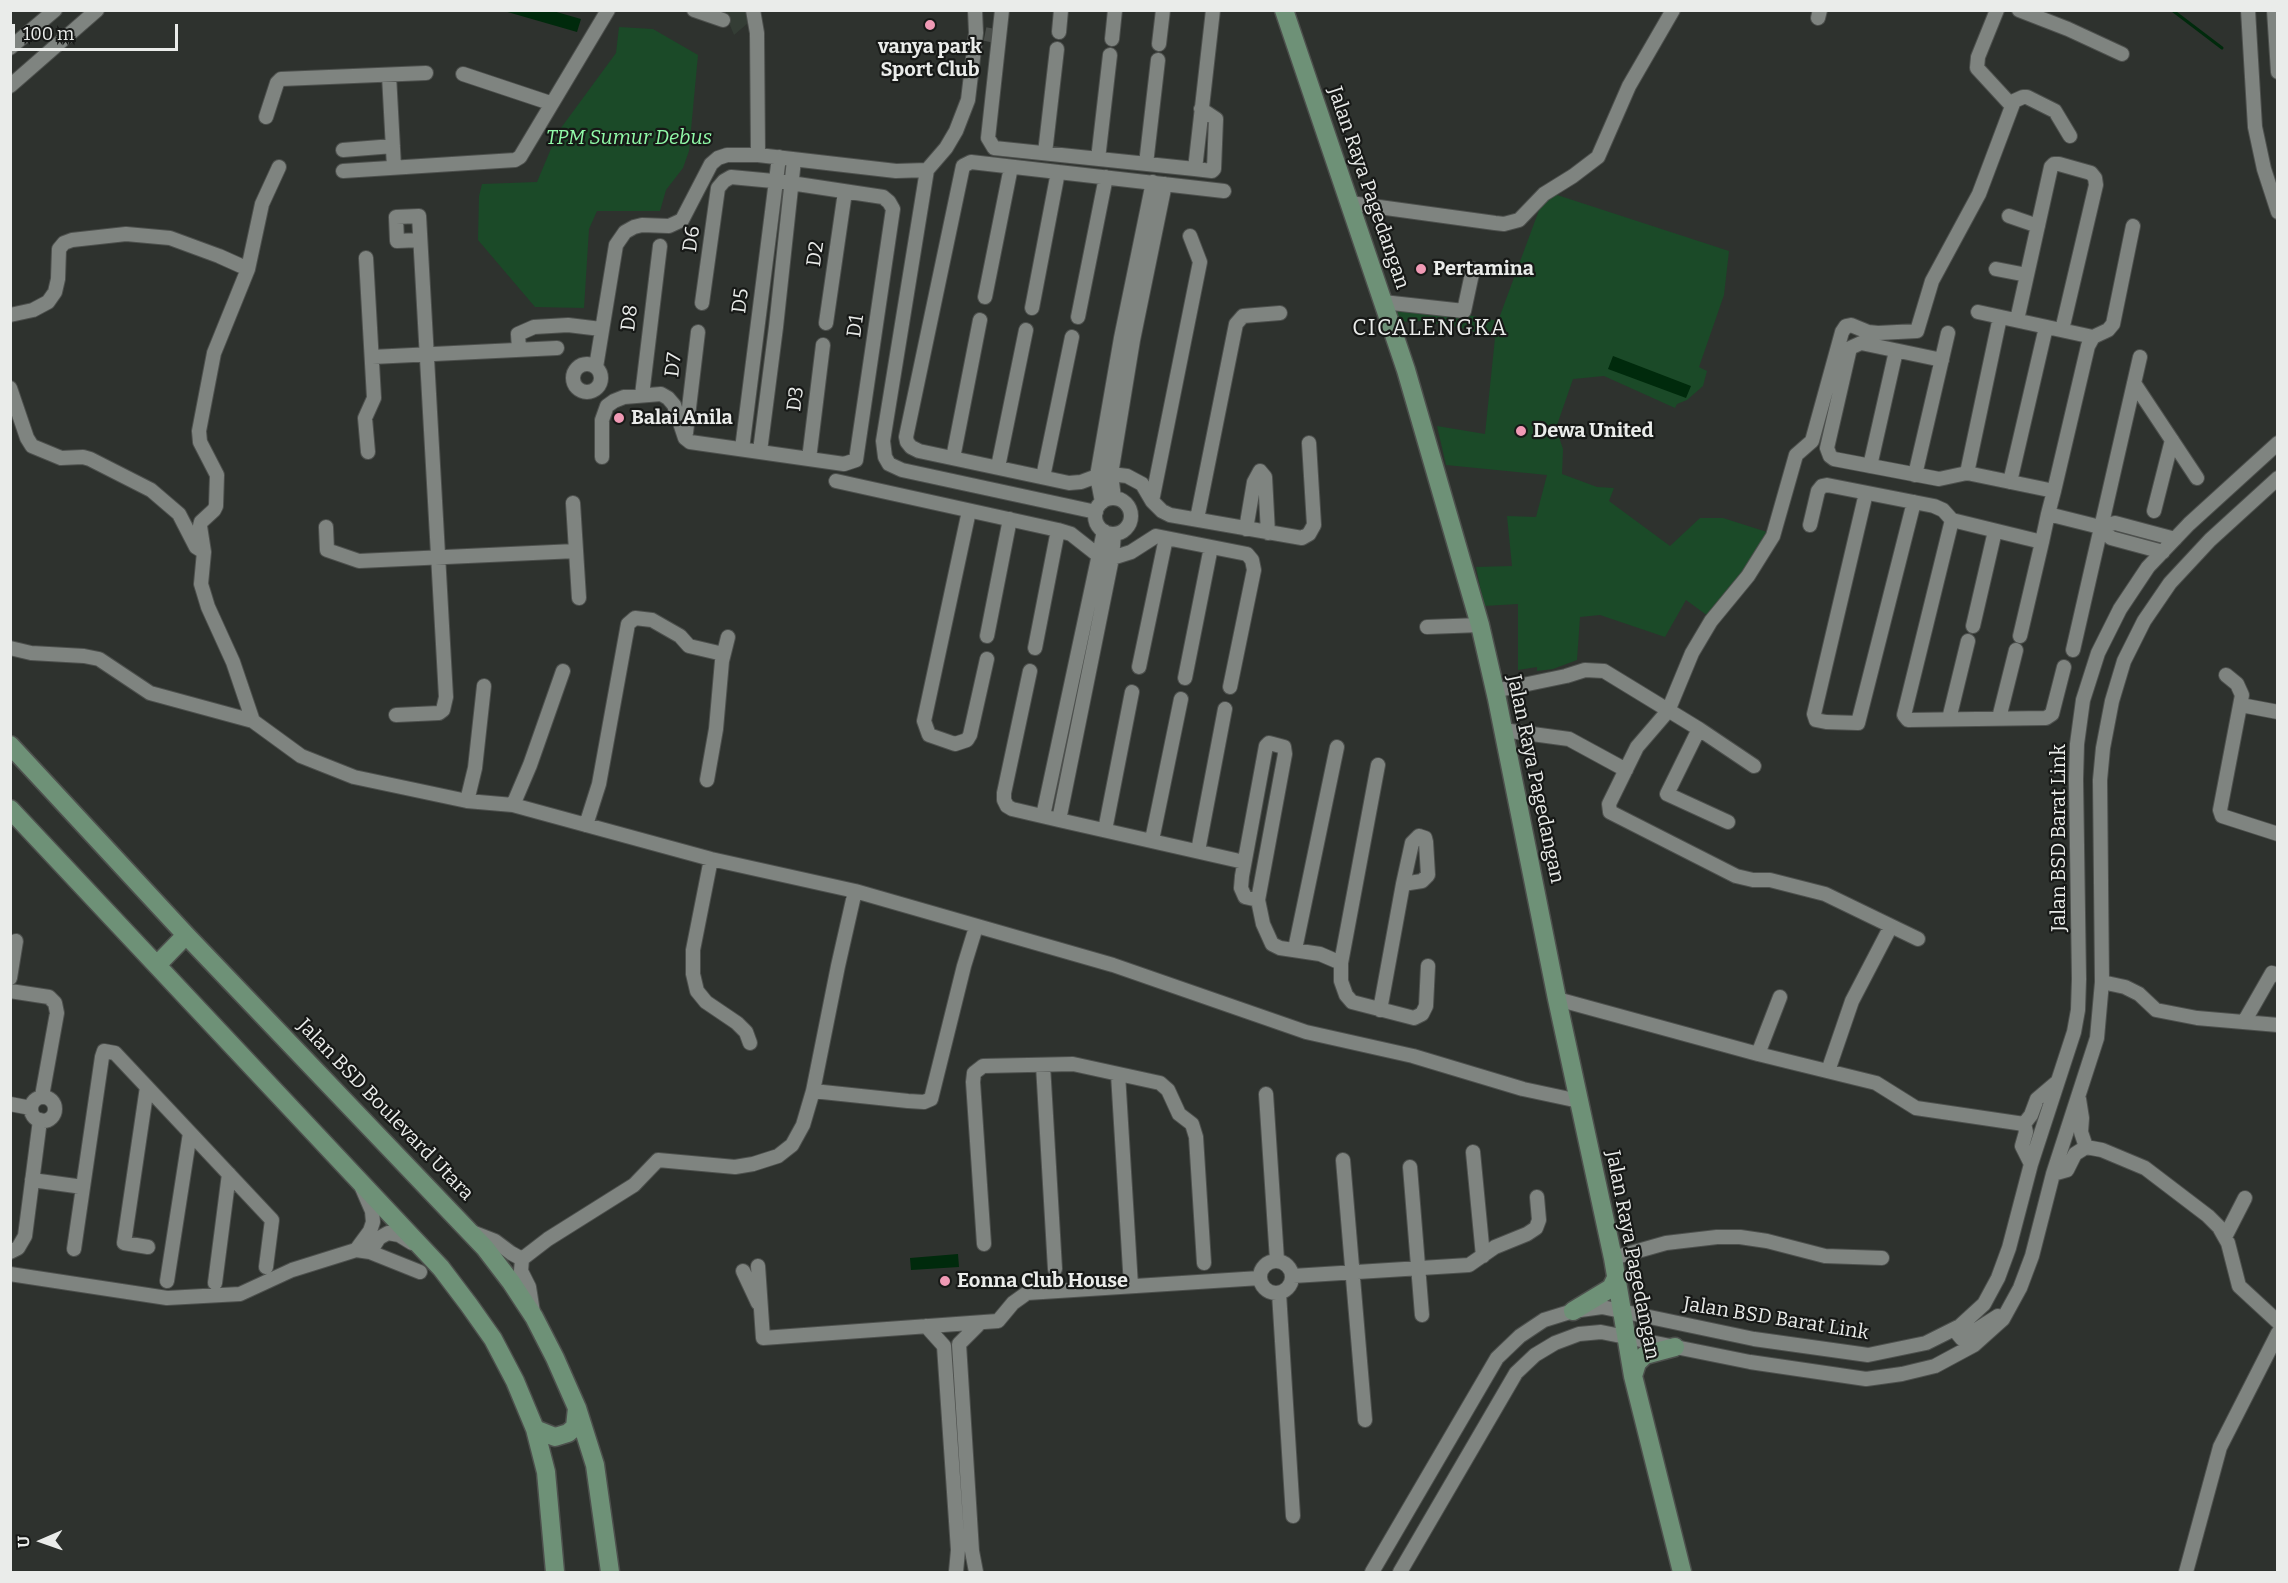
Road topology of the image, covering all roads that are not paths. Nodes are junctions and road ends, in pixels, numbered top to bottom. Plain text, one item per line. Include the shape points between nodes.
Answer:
1 (55, 10) edge
2 (97, 10) edge
3 (608, 10) edge
4 (694, 10) edge
5 (753, 10) edge
6 (975, 10) edge
7 (1002, 10) edge
8 (1062, 10) edge
9 (1115, 10) edge
10 (1163, 10) edge
11 (1213, 10) edge
12 (1284, 10) edge
13 (1673, 10) edge
14 (1997, 10) edge
15 (2019, 10) edge
16 (2248, 10) edge
17 (2274, 10) edge
18 (723, 20) dead end
19 (1059, 32) dead end
20 (989, 35) junction
21 (1112, 39) dead end
22 (1160, 44) dead end
23 (10, 48) edge
24 (1057, 49) dead end
25 (2122, 54) dead end
26 (1110, 55) dead end
27 (1158, 60) dead end
28 (2277, 72) edge
29 (426, 73) dead end
30 (463, 74) dead end
31 (389, 75) junction
32 (10, 86) edge
33 (550, 103) junction
34 (2012, 106) junction
35 (266, 117) dead end
36 (2070, 136) dead end
37 (393, 146) junction
38 (343, 150) dead end
39 (1045, 153) junction
40 (758, 155) junction
41 (779, 158) junction
42 (1098, 159) junction
43 (794, 160) junction
44 (1146, 164) junction
45 (279, 167) dead end
46 (394, 167) junction
47 (1011, 167) junction
48 (927, 170) junction
49 (343, 171) dead end
50 (1058, 172) junction
51 (1106, 177) junction
52 (775, 181) junction
53 (791, 183) junction
54 (1159, 183) junction
55 (1224, 191) dead end
56 (845, 192) junction
57 (1350, 203) junction
58 (2277, 212) edge
59 (2009, 216) dead end
60 (2038, 226) junction
61 (2133, 226) dead end
62 (1190, 236) dead end
63 (420, 240) dead end
64 (660, 246) dead end
65 (366, 258) dead end
66 (248, 269) junction
67 (1473, 269) dead end
68 (1996, 269) dead end
69 (2027, 275) junction
70 (985, 297) dead end
71 (1383, 302) junction
72 (702, 303) dead end
73 (1032, 308) dead end
74 (1978, 312) dead end
75 (1280, 313) dead end
76 (10, 315) edge
77 (2000, 316) junction
78 (1078, 317) dead end
79 (980, 320) dead end
80 (2017, 320) junction
81 (825, 322) dead end
82 (2046, 327) junction
83 (601, 329) junction
84 (1026, 330) dead end
85 (2062, 330) junction
86 (698, 332) dead end
87 (1948, 333) dead end
88 (2093, 336) junction
89 (1072, 338) dead end
90 (823, 345) dead end
91 (557, 348) dead end
92 (519, 350) junction
93 (1896, 351) junction
94 (427, 354) junction
95 (372, 357) junction
96 (2139, 357) dead end
97 (1941, 360) junction
98 (596, 367) dead end
99 (2134, 383) junction
100 (10, 388) edge
101 (642, 395) junction
102 (685, 438) junction
103 (2172, 440) junction
104 (1309, 443) dead end
105 (2277, 443) edge
106 (742, 449) junction
107 (760, 451) junction
108 (368, 452) dead end
109 (602, 457) dead end
110 (953, 458) junction
111 (808, 459) junction
112 (1870, 466) junction
113 (998, 467) junction
114 (1967, 473) junction
115 (1111, 474) junction
116 (1915, 475) junction
117 (1097, 476) junction
118 (1043, 477) junction
119 (2197, 478) dead end
120 (2277, 478) edge
121 (836, 481) dead end
122 (2010, 482) junction
123 (2054, 491) junction
124 (1866, 493) junction
125 (1152, 501) junction
126 (1914, 502) junction
127 (573, 503) dead end
128 (1104, 504) junction
129 (969, 511) junction
130 (2154, 511) dead end
131 (2048, 514) junction
132 (1010, 519) junction
133 (1197, 519) junction
134 (1952, 520) junction
135 (1810, 525) dead end
136 (326, 527) dead end
137 (2100, 527) junction
138 (1246, 529) junction
139 (1058, 530) junction
140 (1995, 531) junction
141 (1109, 533) junction
142 (1268, 533) junction
143 (1166, 538) junction
144 (2175, 539) junction
145 (2042, 542) junction
146 (1211, 547) junction
147 (576, 551) junction
148 (204, 552) junction
149 (2163, 552) junction
150 (1106, 557) junction
151 (438, 558) junction
152 (579, 598) dead end
153 (1480, 625) junction
154 (1973, 626) dead end
155 (1426, 627) dead end
156 (987, 636) dead end
157 (2020, 636) dead end
158 (728, 637) dead end
159 (1968, 641) dead end
160 (10, 648) edge
161 (1035, 648) dead end
162 (2016, 650) dead end
163 (2073, 650) dead end
164 (723, 654) junction
165 (987, 659) dead end
166 (1139, 667) dead end
167 (2064, 667) dead end
168 (563, 671) dead end
169 (1029, 671) dead end
170 (2226, 675) dead end
171 (1185, 678) dead end
172 (484, 686) dead end
173 (1230, 687) dead end
174 (1494, 691) junction
175 (1132, 692) dead end
176 (1181, 699) dead end
177 (2241, 705) junction
178 (1224, 709) dead end
179 (1668, 711) junction
180 (2277, 712) edge
181 (396, 715) dead end
182 (1999, 718) junction
183 (1949, 719) junction
184 (253, 721) junction
185 (1699, 729) junction
186 (1503, 730) junction
187 (10, 745) edge
188 (1337, 747) dead end
189 (1378, 765) dead end
190 (1754, 766) dead end
191 (1626, 770) junction
192 (707, 780) dead end
193 (467, 801) junction
194 (513, 805) junction
195 (10, 808) edge
196 (1043, 816) junction
197 (1059, 820) junction
198 (1728, 822) dead end
199 (586, 825) junction
200 (1105, 830) junction
201 (2277, 834) edge
202 (1152, 840) junction
203 (2101, 843) junction
204 (2077, 844) junction
205 (1198, 851) junction
206 (711, 859) junction
207 (1244, 862) junction
208 (1402, 884) dead end
209 (855, 891) junction
210 (1258, 900) junction
211 (976, 927) junction
212 (1890, 928) junction
213 (186, 935) junction
214 (1918, 939) dead end
215 (16, 941) dead end
216 (1295, 949) junction
217 (2277, 959) edge
218 (1341, 963) junction
219 (157, 965) junction
220 (1428, 966) dead end
221 (2275, 974) edge
222 (10, 978) edge
223 (2102, 982) junction
224 (10, 991) edge
225 (1780, 997) dead end
226 (1557, 999) junction
227 (1380, 1010) junction
228 (2244, 1022) junction
229 (2277, 1025) edge
230 (750, 1043) dead end
231 (1758, 1054) junction
232 (1042, 1065) junction
233 (1828, 1071) junction
234 (1118, 1074) junction
235 (2058, 1082) junction
236 (147, 1087) junction
237 (813, 1091) junction
238 (1266, 1094) dead end
239 (42, 1096) junction
240 (2079, 1097) junction
241 (1579, 1101) junction
242 (10, 1104) edge
243 (31, 1108) junction
244 (40, 1120) junction
245 (2024, 1124) junction
246 (190, 1133) junction
247 (2086, 1147) junction
248 (1473, 1152) dead end
249 (1342, 1160) dead end
250 (2031, 1164) junction
251 (1410, 1167) dead end
252 (229, 1174) junction
253 (2053, 1174) junction
254 (32, 1180) junction
255 (360, 1181) junction
256 (83, 1187) junction
257 (1537, 1197) dead end
258 (2245, 1198) dead end
259 (467, 1230) junction
260 (2225, 1237) junction
261 (984, 1244) dead end
262 (148, 1247) dead end
263 (74, 1249) dead end
264 (424, 1250) junction
265 (363, 1251) junction
266 (10, 1252) edge
267 (1483, 1256) junction
268 (1613, 1258) junction
269 (1882, 1258) dead end
270 (522, 1259) junction
271 (1276, 1260) junction
272 (1204, 1263) dead end
273 (758, 1266) dead end
274 (266, 1267) dead end
275 (1418, 1268) junction
276 (1055, 1269) dead end
277 (743, 1271) dead end
278 (420, 1272) dead end
279 (1352, 1272) junction
280 (10, 1274) edge
281 (1293, 1276) junction
282 (1260, 1278) junction
283 (1616, 1278) junction
284 (167, 1281) dead end
285 (215, 1283) dead end
286 (1131, 1286) junction
287 (1279, 1293) junction
288 (761, 1310) junction
289 (1573, 1311) junction
290 (1620, 1311) junction
291 (2007, 1311) junction
292 (1422, 1315) dead end
293 (534, 1317) junction
294 (2277, 1322) edge
295 (980, 1323) junction
296 (926, 1326) junction
297 (1955, 1328) junction
298 (2277, 1334) edge
299 (1625, 1337) junction
300 (959, 1344) junction
301 (944, 1346) junction
302 (1675, 1347) junction
303 (1633, 1376) junction
304 (577, 1408) junction
305 (1365, 1420) dead end
306 (535, 1429) junction
307 (1293, 1516) dead end
308 (555, 1572) edge
309 (610, 1572) edge
310 (956, 1572) edge
311 (976, 1572) edge
312 (1372, 1572) edge
313 (1400, 1572) edge
314 (1682, 1572) edge
315 (2186, 1572) edge

1 - 23 street
2 - 32 street
3 - 33 street
4 - 18 street
5 - 40 street via 757,33
6 - 20 street
7 - 20 street
8 - 19 street
9 - 21 street
10 - 22 street
11 - 44 street via 1195,169
12 - 57 main road, Jalan Raya Pagedangan
13 - 57 street via 1629,86 1598,158 1544,194 1519,220 1504,224
14 - 34 street via 1977,68
15 - 25 street
16 - 58 street via 2255,128
17 - 28 street
20 - 39 street via 989,142 994,148
20 - 48 street via 956,131
24 - 39 street
26 - 42 street
27 - 44 street
29 - 31 street
30 - 33 street
31 - 35 street via 281,79
31 - 37 street
33 - 46 street via 515,160
34 - 36 street via 2023,97 2044,104 2061,117
34 - 179 street via 1979,194 1932,280 1917,330 1878,333 1851,324 1842,332 1812,441 1796,455 1773,536 1748,576 1706,629
37 - 38 street
37 - 46 street
39 - 42 street
40 - 41 street
40 - 83 street via 717,158 676,224 642,225 625,232 616,245
41 - 43 street
41 - 52 street, D5
42 - 44 street
43 - 48 street via 896,171
43 - 53 street, D5
45 - 66 street via 262,204
46 - 49 street
47 - 50 street
47 - 70 street
47 - 110 street via 971,162 963,166 906,437 919,452
48 - 128 street via 883,441 885,457 889,464 902,470
50 - 51 street
50 - 73 street
51 - 54 street
51 - 78 street
52 - 53 street
52 - 72 street, D6 via 731,177 718,188
52 - 106 street, D5
53 - 56 street
53 - 107 street, D5
54 - 55 street
54 - 115 street
54 - 117 street via 1121,338
56 - 81 street, D2
56 - 111 street, D1 via 883,197 893,209 858,457 853,463 844,464
57 - 71 main road, Jalan Raya Pagedangan
59 - 60 street
60 - 69 street
60 - 85 street via 2054,164 2091,173 2096,178
61 - 88 street via 2113,324
62 - 125 street via 1200,262
63 - 94 street
64 - 101 street, D8
65 - 95 street
66 - 76 street via 170,238 126,234 72,240 60,249 58,279 48,302
66 - 148 street via 214,353 200,421 200,442 217,475 216,506 201,524
67 - 71 street via 1464,311
68 - 69 street
69 - 80 street
71 - 153 main road, Jalan Raya Pagedangan
74 - 77 street
75 - 133 street via 1243,316 1236,324
77 - 80 street
77 - 114 street
79 - 110 street
80 - 82 street
82 - 85 street
82 - 122 street
83 - 92 street via 568,325 534,327 518,334
83 - 98 street
84 - 113 street
85 - 88 street
86 - 102 street, D7
87 - 97 street
88 - 123 street
89 - 118 street
90 - 111 street, D3
91 - 92 street
92 - 94 street
93 - 97 street
93 - 112 street
93 - 112 street via 1861,343 1850,348 1827,448 1834,459
94 - 95 street
94 - 151 street
95 - 108 street via 374,398 365,418
96 - 99 street
97 - 116 street
99 - 103 street
99 - 137 street
100 - 148 street via 32,446 61,458 90,459 151,490 179,514 196,547
101 - 102 street via 661,394 668,398
101 - 109 street via 614,400 607,406 602,420
102 - 106 street via 695,444
103 - 119 street
103 - 130 street
104 - 142 street via 1312,530 1302,538
105 - 144 street, Jalan BSD Barat Link
106 - 107 street
107 - 111 street
110 - 113 street
112 - 116 street
113 - 118 street
114 - 116 street via 1939,479
114 - 122 street
115 - 117 street
115 - 125 street via 1142,484
115 - 128 street
117 - 118 street via 1081,483
117 - 128 street
120 - 203 street, Jalan BSD Barat Link via 2170,583 2144,621 2124,661 2103,748
121 - 129 street
122 - 123 street
123 - 131 street
124 - 126 street
124 - 126 street via 1814,714 1816,720 1826,722 1858,723
124 - 135 street via 1821,486
125 - 133 street via 1170,515
126 - 134 street via 1943,510
127 - 147 street
128 - 141 street via 1097,523
128 - 141 street via 1124,501 1131,510 1131,521 1125,530
129 - 132 street
129 - 165 street via 924,721 929,735 955,744 967,740
131 - 137 street
131 - 145 street
132 - 139 street
132 - 156 street
133 - 138 street
134 - 140 street
134 - 183 street via 1904,715 1908,720
136 - 151 street via 327,550 359,561
137 - 144 street via 2115,523
137 - 149 street via 2111,538
137 - 163 street
138 - 142 street
138 - 142 street via 1254,482 1260,471 1265,477
139 - 150 street
139 - 161 street
140 - 145 street
140 - 154 street
141 - 150 street
143 - 146 street
143 - 150 street via 1156,537 1131,552
143 - 166 street
144 - 149 street, Jalan BSD Barat Link
145 - 157 street
146 - 171 street
146 - 173 street via 1247,554 1254,565
147 - 151 street
147 - 152 street
148 - 184 street via 201,584
149 - 204 street, Jalan BSD Barat Link via 2120,609 2098,653 2084,700 2077,744
150 - 196 street
150 - 197 street
151 - 181 street via 446,697 443,710
153 - 155 street
153 - 174 main road, Jalan Raya Pagedangan
158 - 164 street
159 - 183 street
160 - 184 street via 99,659 150,693
162 - 182 street
164 - 192 street
164 - 199 street via 689,646 680,636 652,620 635,618 628,624 599,784
167 - 182 street via 2052,714 2046,718
168 - 194 street
169 - 196 street via 1004,800 1012,809
170 - 177 street via 2237,684
172 - 193 street via 475,768
174 - 179 street via 1596,669 1604,670
174 - 186 main road, Jalan Raya Pagedangan
175 - 200 street
176 - 202 street
177 - 180 street
177 - 201 street via 2220,810 2222,816
178 - 205 street
179 - 185 street
179 - 191 street via 1637,747
182 - 183 street
184 - 193 street via 301,756 354,777
185 - 190 street
185 - 198 street via 1667,794
186 - 191 street via 1569,739
186 - 226 main road, Jalan Raya Pagedangan
187 - 213 main road, Jalan BSD Boulevard Utara
188 - 216 street
189 - 218 street
191 - 212 street via 1609,804 1610,813 1736,876 1825,894
193 - 194 street
194 - 199 street
195 - 219 main road
196 - 197 street
197 - 200 street
199 - 206 street
200 - 202 street
202 - 205 street
203 - 204 street
203 - 223 street, Jalan BSD Barat Link
204 - 235 street, Jalan BSD Barat Link via 2078,1010
205 - 207 street
206 - 209 street
206 - 230 street via 693,950 693,974 697,991 706,1002 737,1023
207 - 210 street via 1243,893
207 - 210 street via 1266,746 1282,746 1285,754
208 - 227 street
209 - 211 street
209 - 237 street
210 - 216 street via 1272,944
211 - 237 street via 931,1099 908,1101
211 - 241 street via 1113,965 1306,1032
212 - 214 street
212 - 233 street via 1852,1001
213 - 219 main road
213 - 259 main road, Jalan BSD Boulevard Utara
215 - 222 street
216 - 218 street
217 - 221 street
218 - 227 street via 1341,981 1349,1000
219 - 255 main road
220 - 227 street via 1427,1003 1422,1014 1414,1018
221 - 228 street
223 - 228 street via 2139,994 2156,1010
223 - 240 street, Jalan BSD Barat Link via 2097,1038
224 - 239 street via 49,997 56,1003
225 - 231 street
226 - 231 street
226 - 241 main road, Jalan Raya Pagedangan
228 - 229 street
231 - 233 street
232 - 234 street via 1073,1064
232 - 261 street via 983,1066 974,1073
232 - 276 street
233 - 245 street via 1883,1086 1916,1108
234 - 272 street via 1160,1083 1168,1090 1179,1114 1192,1124
234 - 286 street
235 - 245 street via 2037,1099
235 - 250 street, Jalan BSD Barat Link
236 - 246 street
236 - 256 street via 115,1053 104,1051
236 - 262 street via 124,1244
237 - 270 street via 803,1125 792,1145 778,1156 735,1167 658,1160 634,1185
238 - 271 street
239 - 243 street
239 - 244 street via 55,1105 49,1120
240 - 247 street
240 - 253 street, Jalan BSD Barat Link
241 - 268 main road, Jalan Raya Pagedangan
242 - 243 street
243 - 244 street via 33,1116
244 - 254 street
245 - 250 street via 2022,1146
246 - 252 street
246 - 284 street
247 - 253 street via 2075,1154 2067,1170
247 - 260 street via 2103,1149 2145,1168 2208,1216
248 - 267 street
249 - 279 street
250 - 297 street, Jalan BSD Barat Link via 1998,1278 1984,1304
251 - 275 street
252 - 274 street via 272,1220
252 - 285 street
253 - 291 street, Jalan BSD Barat Link via 2032,1256
254 - 256 street
254 - 266 street via 25,1236 18,1248
255 - 264 main road
255 - 265 street via 373,1222
256 - 263 street
257 - 267 street via 1536,1228
258 - 260 street
259 - 270 street via 495,1241
259 - 293 main road, Jalan BSD Boulevard Utara via 485,1248
260 - 294 street via 2239,1286
264 - 265 street via 388,1233
264 - 306 main road via 493,1339
265 - 278 street
265 - 280 street via 292,1270 240,1294 223,1296 167,1298
267 - 275 street via 1469,1265
268 - 269 street via 1665,1243 1717,1237 1793,1246 1825,1256
268 - 283 main road, Jalan Raya Pagedangan
270 - 293 street via 521,1271 529,1287
271 - 281 street via 1285,1262
271 - 282 street via 1261,1269
273 - 288 street
275 - 279 street
275 - 292 street
277 - 288 street
279 - 281 street
279 - 305 street
281 - 287 street via 1291,1284
282 - 286 street
282 - 287 street via 1263,1287
283 - 289 main road via 1611,1288
283 - 290 main road, Jalan Raya Pagedangan
286 - 295 street via 1028,1293 998,1321
287 - 307 street
288 - 296 street via 763,1338
289 - 290 street, Jalan BSD Barat Link
289 - 312 street, Jalan BSD Barat Link via 1536,1325 1497,1358
290 - 297 street, Jalan BSD Barat Link via 1754,1338 1868,1355 1926,1343
290 - 299 main road, Jalan Raya Pagedangan
291 - 297 street via 1962,1339
291 - 302 street, Jalan BSD Barat Link via 1974,1345 1935,1366 1866,1379
293 - 304 main road, Jalan BSD Boulevard Utara
295 - 296 street
295 - 300 street
296 - 301 street
298 - 315 street via 2220,1446
299 - 302 street
299 - 303 main road, Jalan Raya Pagedangan
299 - 313 street via 1601,1332 1555,1342 1516,1373
300 - 301 street
300 - 311 street
301 - 310 street via 958,1550
302 - 303 main road via 1645,1355
303 - 314 main road, Jalan Raya Pagedangan
304 - 306 main road via 575,1427 568,1433 555,1437
304 - 309 main road, Jalan BSD Boulevard Utara via 595,1465
306 - 308 main road via 546,1472

